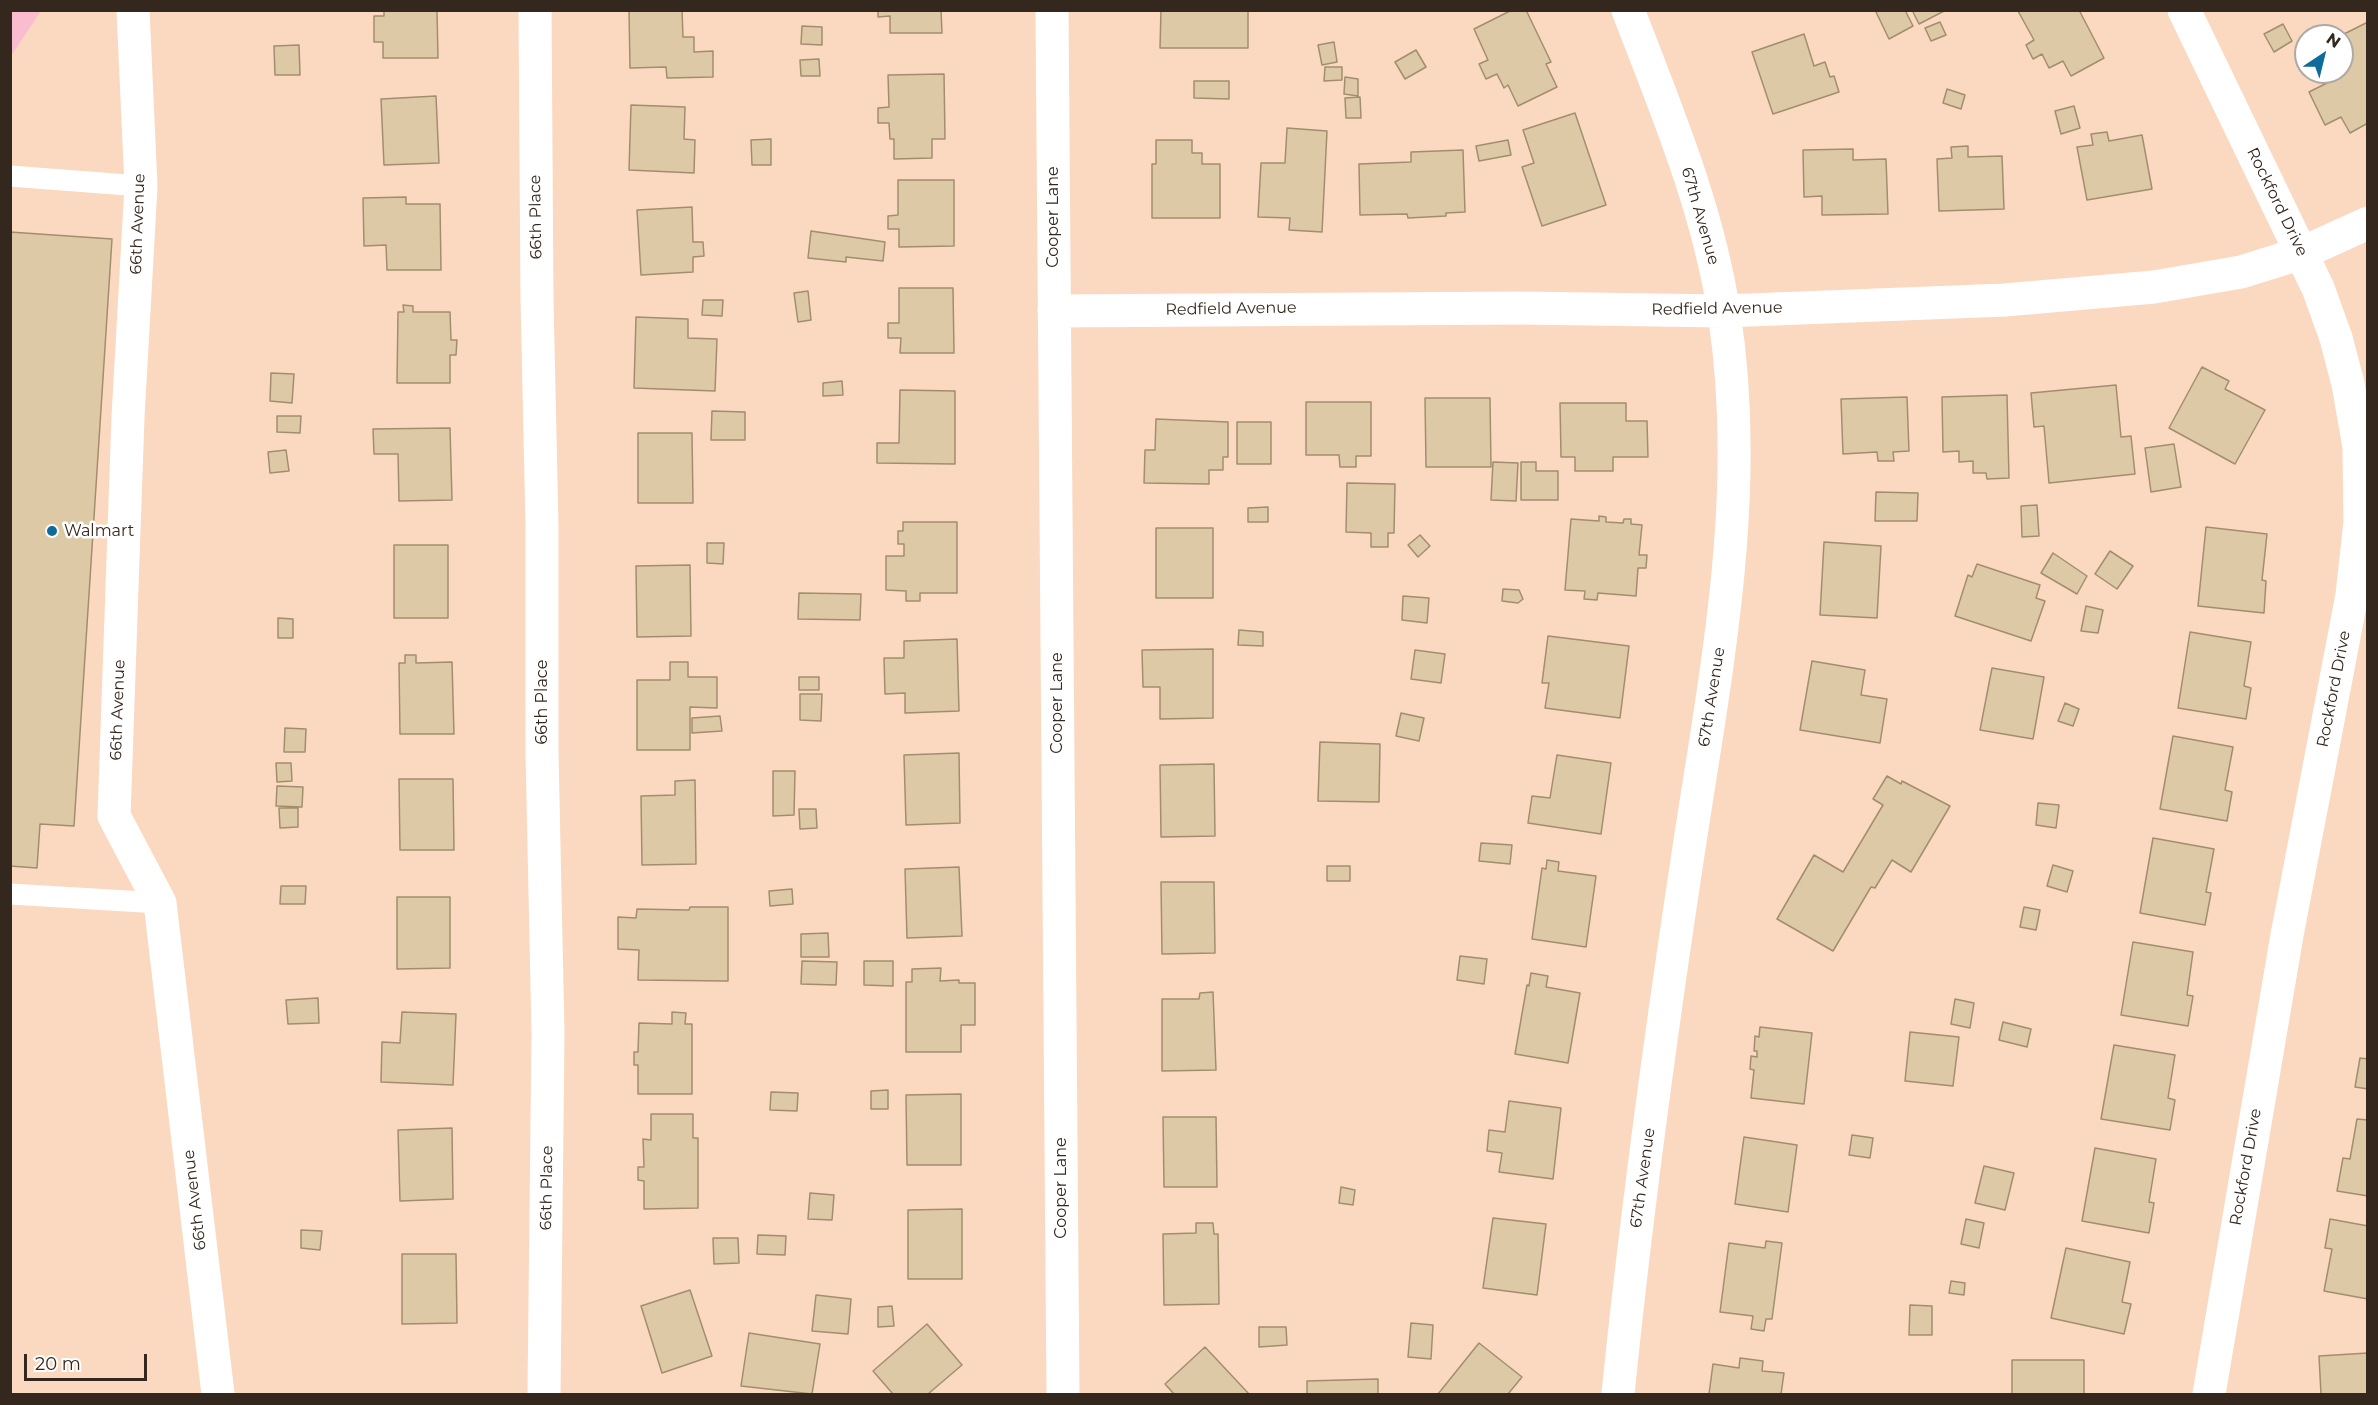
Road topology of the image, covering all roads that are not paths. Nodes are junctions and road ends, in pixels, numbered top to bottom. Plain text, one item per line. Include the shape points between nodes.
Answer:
1 (133, 10) edge
2 (536, 10) edge
3 (1052, 10) edge
4 (1628, 10) edge
5 (2184, 10) edge
6 (10, 176) edge
7 (141, 186) junction
8 (2367, 223) edge
9 (2302, 253) junction
10 (1054, 311) junction
11 (1724, 311) junction
12 (10, 894) edge
13 (160, 903) junction
14 (218, 1395) edge
15 (544, 1395) edge
16 (1063, 1395) edge
17 (1618, 1395) edge
18 (2209, 1395) edge

1 - 7 street, 66th Avenue
2 - 15 street, 66th Place via 548,1033
3 - 10 street, Cooper Lane
4 - 11 street, 67th Avenue via 1693,184
5 - 9 street, Rockford Drive
6 - 7 lane
7 - 13 street, 66th Avenue via 114,816
8 - 9 street, Redfield Avenue
9 - 11 street, Redfield Avenue via 2241,272 2154,287 2005,300
9 - 18 street, Rockford Drive via 2336,338 2348,384 2359,447 2360,522 2352,595 2284,946
10 - 11 street, Redfield Avenue
10 - 16 street, Cooper Lane
11 - 17 street, 67th Avenue via 1736,456 1731,550 1634,1245
12 - 13 lane
13 - 14 street, 66th Avenue

